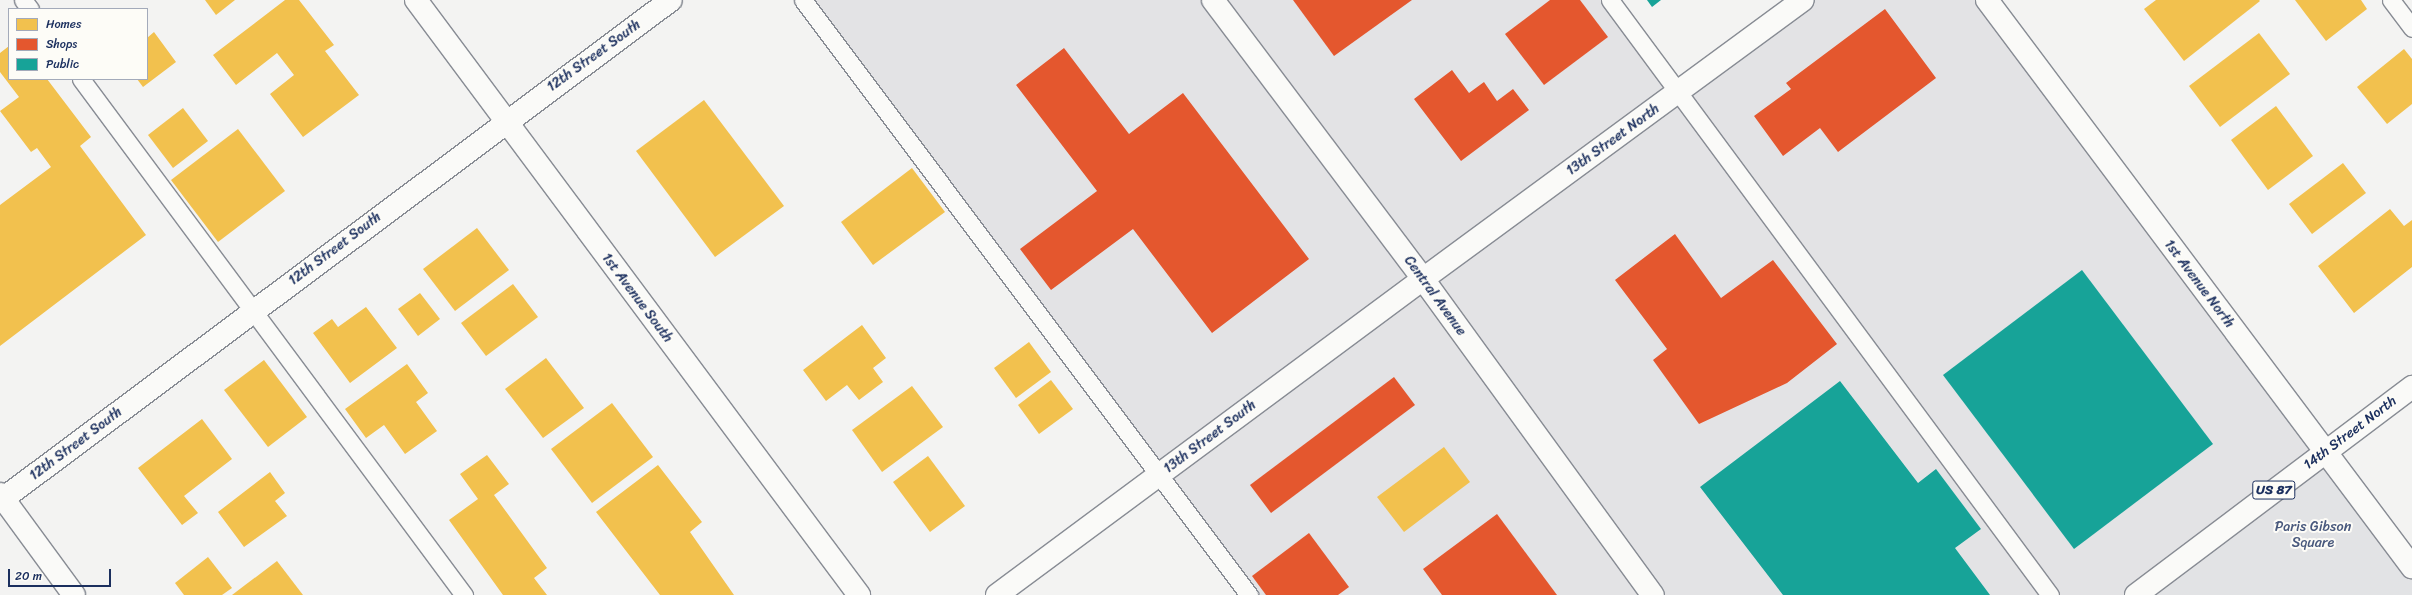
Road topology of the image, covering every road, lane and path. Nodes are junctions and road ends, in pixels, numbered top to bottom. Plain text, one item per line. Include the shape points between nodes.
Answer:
1 (23, 0) edge
2 (416, 0) edge
3 (671, 0) edge
4 (803, 0) edge
5 (1213, 0) edge
6 (1610, 0) edge
7 (1803, 0) edge
8 (1987, 0) edge
9 (2391, 0) edge
10 (29, 8) edge
11 (2412, 28) edge
12 (82, 80) edge
13 (1678, 92) junction
14 (505, 121) junction
15 (1423, 280) junction
16 (253, 311) junction
17 (2412, 387) edge
18 (2325, 452) junction
19 (1159, 475) junction
20 (1, 498) edge
21 (2412, 567) edge
22 (74, 595) edge
23 (464, 595) edge
24 (859, 595) edge
25 (997, 595) edge
26 (1249, 595) edge
27 (1652, 595) edge
28 (2050, 595) edge
29 (2136, 595) edge

1 - 10 lane
2 - 14 street, 1st Avenue South
3 - 14 street, 12th Street South
4 - 19 lane
5 - 15 street, Central Avenue
6 - 13 lane
7 - 13 street, 13th Street North
8 - 18 street, 1st Avenue North
9 - 11 lane
12 - 16 lane
13 - 15 street, 13th Street North
13 - 28 lane
14 - 16 street, 12th Street South
14 - 24 street, 1st Avenue South
15 - 19 street, 13th Street South
15 - 27 street, Central Avenue
16 - 20 street, 12th Street South
16 - 23 lane
17 - 18 street, 14th Street North / US 87
18 - 21 street, 1st Avenue North
18 - 29 street, 14th Street North / US 87
19 - 25 street, 13th Street South
19 - 26 lane
20 - 22 street

